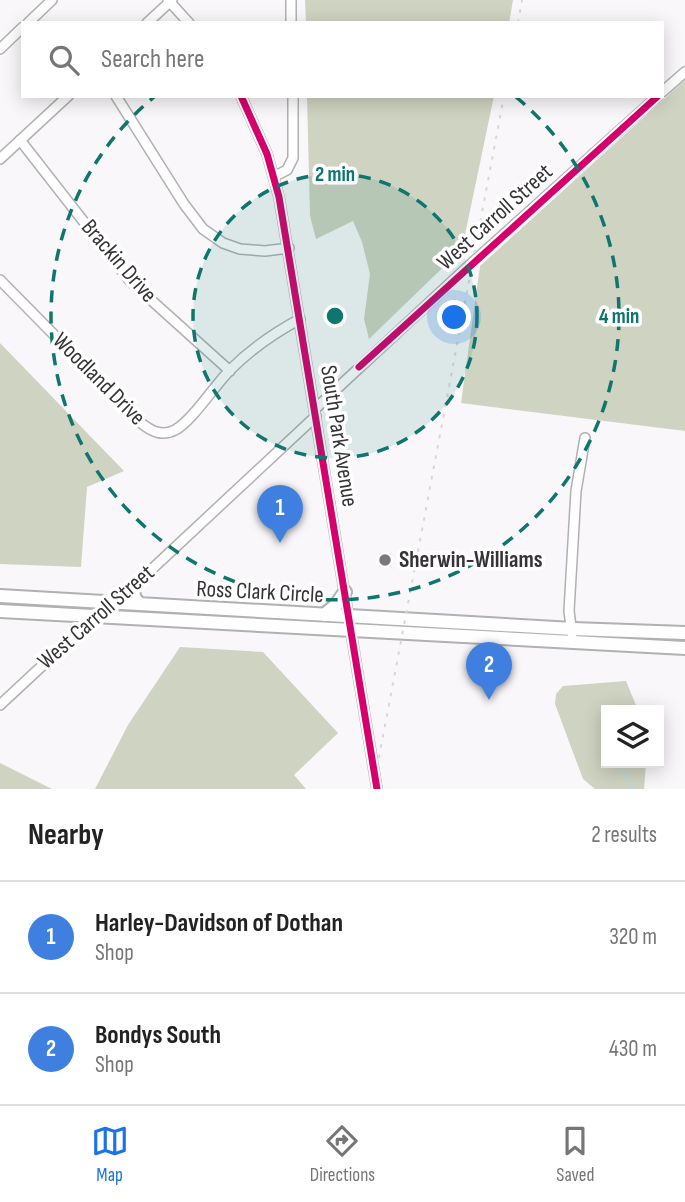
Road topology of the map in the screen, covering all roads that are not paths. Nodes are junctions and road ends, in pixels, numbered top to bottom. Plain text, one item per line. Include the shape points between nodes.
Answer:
1 (52, 0) edge
2 (290, 0) edge
3 (170, 1) edge
4 (30, 21) edge
5 (149, 21) edge
6 (187, 21) edge
7 (291, 21) edge
8 (21, 29) edge
9 (0, 49) edge
10 (685, 72) edge
11 (664, 90) edge
12 (66, 98) edge
13 (117, 98) edge
14 (242, 98) edge
15 (293, 98) edge
16 (656, 98) edge
17 (20, 140) junction
18 (0, 159) edge
19 (275, 176) junction
20 (289, 248) junction
21 (0, 280) edge
22 (300, 319) junction
23 (230, 371) junction
24 (316, 413) junction
25 (585, 438) dead end
26 (132, 588) junction
27 (345, 592) junction
28 (0, 596) edge
29 (115, 602) junction
30 (140, 604) junction
31 (187, 607) junction
32 (0, 611) edge
33 (279, 612) junction
34 (324, 615) junction
35 (96, 616) junction
36 (348, 616) junction
37 (186, 622) junction
38 (278, 627) junction
39 (573, 629) junction
40 (350, 631) junction
41 (680, 633) edge
42 (572, 643) junction
43 (680, 648) edge
44 (0, 705) edge
45 (377, 789) edge

1 - 4 street
2 - 7 street
3 - 5 street
3 - 6 street
8 - 9 street
10 - 11 street
12 - 17 street
13 - 20 street via 203,229 240,249
14 - 19 street, South Park Avenue
15 - 19 street via 293,158 287,170
16 - 24 street, West Carroll Street via 473,262
17 - 18 street
17 - 23 street, Brackin Drive via 130,281
19 - 20 street, South Park Avenue
20 - 22 street, South Park Avenue
21 - 23 street, Woodland Drive via 156,433 178,429
22 - 23 street, Woodland Drive via 268,338
22 - 24 street, South Park Avenue
24 - 26 street, West Carroll Street
24 - 27 street, South Park Avenue
25 - 39 street via 576,491 569,611
26 - 29 street, West Carroll Street
26 - 30 highway
27 - 34 highway
27 - 36 street, South Park Avenue
28 - 29 highway, Ross Clark Circle
29 - 30 highway, Ross Clark Circle
29 - 35 street, West Carroll Street
30 - 31 highway, Ross Clark Circle
31 - 33 highway, Ross Clark Circle
31 - 37 highway
32 - 35 highway, Ross Clark Circle
33 - 34 highway, Ross Clark Circle
33 - 38 highway
34 - 36 highway, Ross Clark Circle
35 - 37 highway, Ross Clark Circle
35 - 44 street, West Carroll Street
36 - 39 highway, Ross Clark Circle
36 - 40 street, South Park Avenue
37 - 38 highway, Ross Clark Circle
38 - 40 highway, Ross Clark Circle
39 - 41 highway, Ross Clark Circle
39 - 42 street
40 - 42 highway, Ross Clark Circle
40 - 45 street, South Park Avenue
41 - 43 highway
42 - 43 highway, Ross Clark Circle

